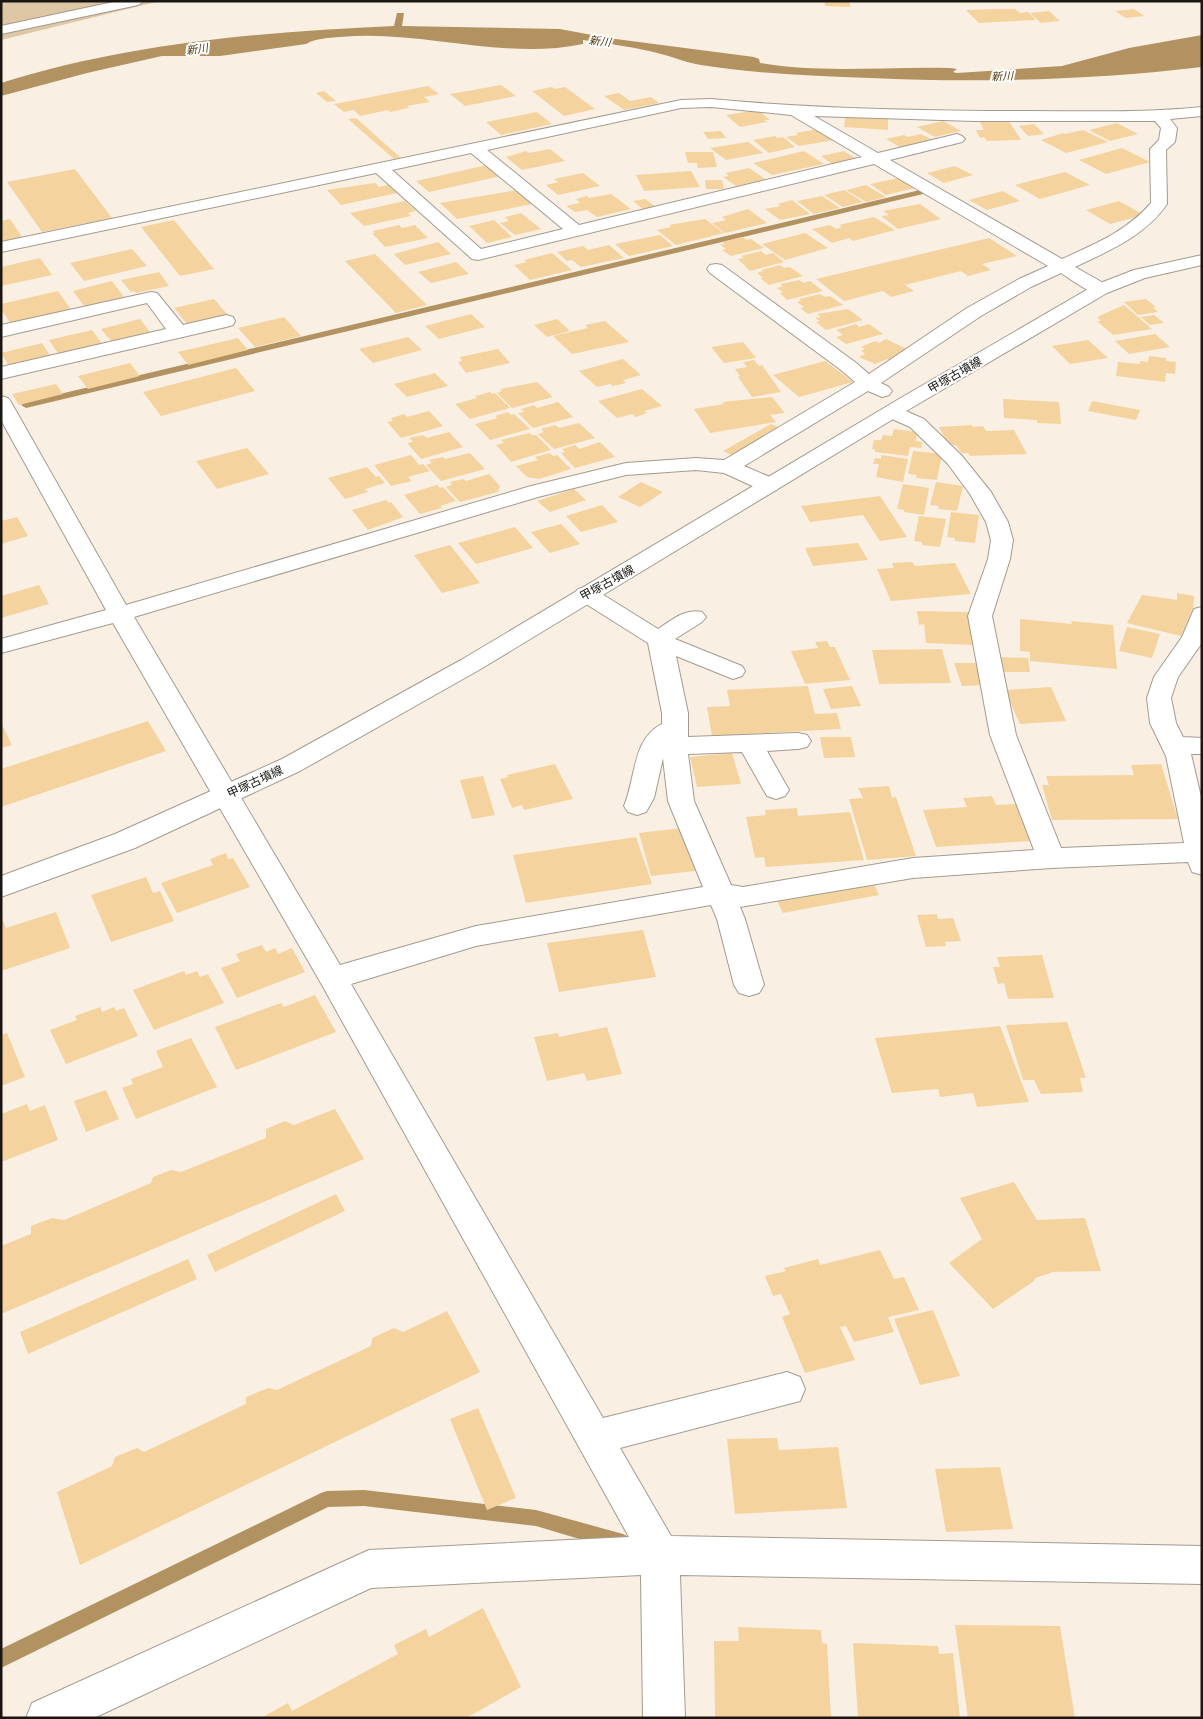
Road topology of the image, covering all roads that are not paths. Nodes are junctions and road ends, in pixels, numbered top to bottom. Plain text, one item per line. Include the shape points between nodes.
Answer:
1 (138, 1) edge
2 (1, 30) edge
3 (794, 111) junction
4 (1202, 111) edge
5 (1159, 116) junction
6 (956, 139) dead end
7 (474, 147) junction
8 (878, 160) junction
9 (379, 168) junction
10 (577, 232) junction
11 (1, 247) edge
12 (1202, 260) edge
13 (1062, 267) junction
14 (716, 269) dead end
15 (1102, 289) junction
16 (226, 321) dead end
17 (1, 331) edge
18 (178, 332) junction
19 (1, 373) edge
20 (867, 384) junction
21 (1, 402) edge
22 (899, 407) junction
23 (728, 467) junction
24 (769, 485) junction
25 (586, 594) junction
26 (120, 614) junction
27 (1202, 614) edge
28 (694, 617) dead end
29 (659, 639) junction
30 (1, 646) edge
31 (733, 671) dead end
32 (675, 736) junction
33 (798, 741) dead end
34 (750, 743) junction
35 (1176, 745) junction
36 (1202, 746) edge
37 (776, 790) dead end
38 (227, 796) junction
39 (637, 806) dead end
40 (1051, 858) junction
41 (1201, 859) edge
42 (1, 887) edge
43 (720, 894) junction
44 (333, 978) junction
45 (749, 985) dead end
46 (787, 1389) dead end
47 (593, 1438) junction
48 (660, 1555) junction
49 (1202, 1565) edge
50 (47, 1718) edge
51 (664, 1718) edge

1 - 2 street
3 - 5 street via 974,116
3 - 7 street via 711,103 681,104
3 - 8 street
4 - 5 street
5 - 13 street via 1169,128 1167,142 1158,150 1159,204 1148,217 1118,240
6 - 8 street
7 - 9 street
7 - 10 street
8 - 10 street
8 - 13 street
9 - 10 street via 478,255
9 - 11 street
12 - 15 street, 甲塚古墳線 via 1140,274
13 - 15 street
13 - 20 street via 1025,283 974,312
14 - 20 street via 848,366
15 - 22 street, 甲塚古墳線
16 - 18 street
17 - 18 street via 151,297
18 - 19 street
20 - 22 street
20 - 23 street
21 - 26 street
22 - 24 street, 甲塚古墳線
22 - 40 street via 955,460 998,522 1002,540 999,559 980,616 1003,735
23 - 24 street
23 - 26 street via 696,464 626,469 531,492
24 - 25 street, 甲塚古墳線
25 - 29 street
25 - 38 street, 甲塚古墳線 via 470,665 291,765
26 - 30 street
26 - 38 street
27 - 35 street via 1194,637 1166,677 1159,698 1163,723
28 - 29 street
29 - 31 street
29 - 32 street via 673,703
32 - 34 street
32 - 39 street via 660,735
32 - 43 street via 681,801
33 - 34 street
34 - 37 street
35 - 36 street
35 - 41 street
38 - 42 street, 甲塚古墳線 via 125,841
38 - 44 street
40 - 41 street
40 - 43 street via 913,868 743,897
43 - 44 street via 476,936
43 - 45 street via 731,919
44 - 47 street
46 - 47 street
47 - 48 street
48 - 49 street
48 - 50 street via 369,1569
48 - 51 street

